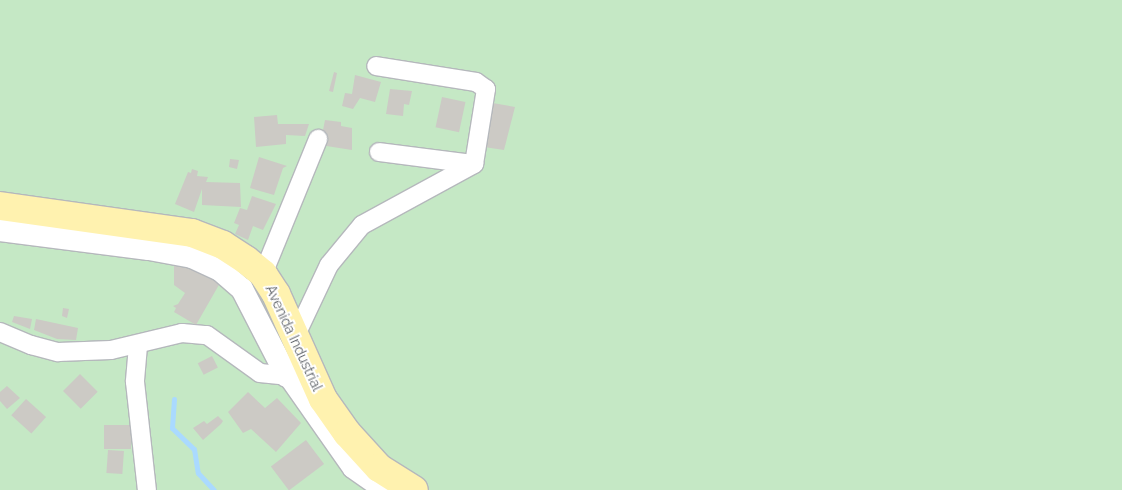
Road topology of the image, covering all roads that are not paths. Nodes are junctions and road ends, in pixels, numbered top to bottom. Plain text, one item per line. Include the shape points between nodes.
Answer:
1 (376, 66) dead end
2 (318, 139) dead end
3 (379, 152) dead end
4 (474, 164) junction
5 (0, 206) edge
6 (0, 230) edge
7 (263, 274) junction
8 (0, 332) edge
9 (296, 335) junction
10 (138, 346) junction
11 (300, 375) junction
12 (373, 483) edge
13 (147, 490) edge
14 (414, 490) edge

1 - 4 street via 476,82 486,89
2 - 7 street
3 - 4 street
4 - 9 street via 362,225 329,265
5 - 7 main road, Avenida Industrial via 192,232 223,245
6 - 11 street, Avenida Industrial via 149,249 192,257 220,270 242,290
7 - 9 main road, Avenida Industrial
8 - 10 street via 58,352
9 - 11 main road, Avenida Industrial
10 - 11 street via 174,334 207,335 260,373
10 - 13 street via 135,382
11 - 12 main road, Avenida Industrial via 323,399 347,433
12 - 14 main road, Avenida Industrial

